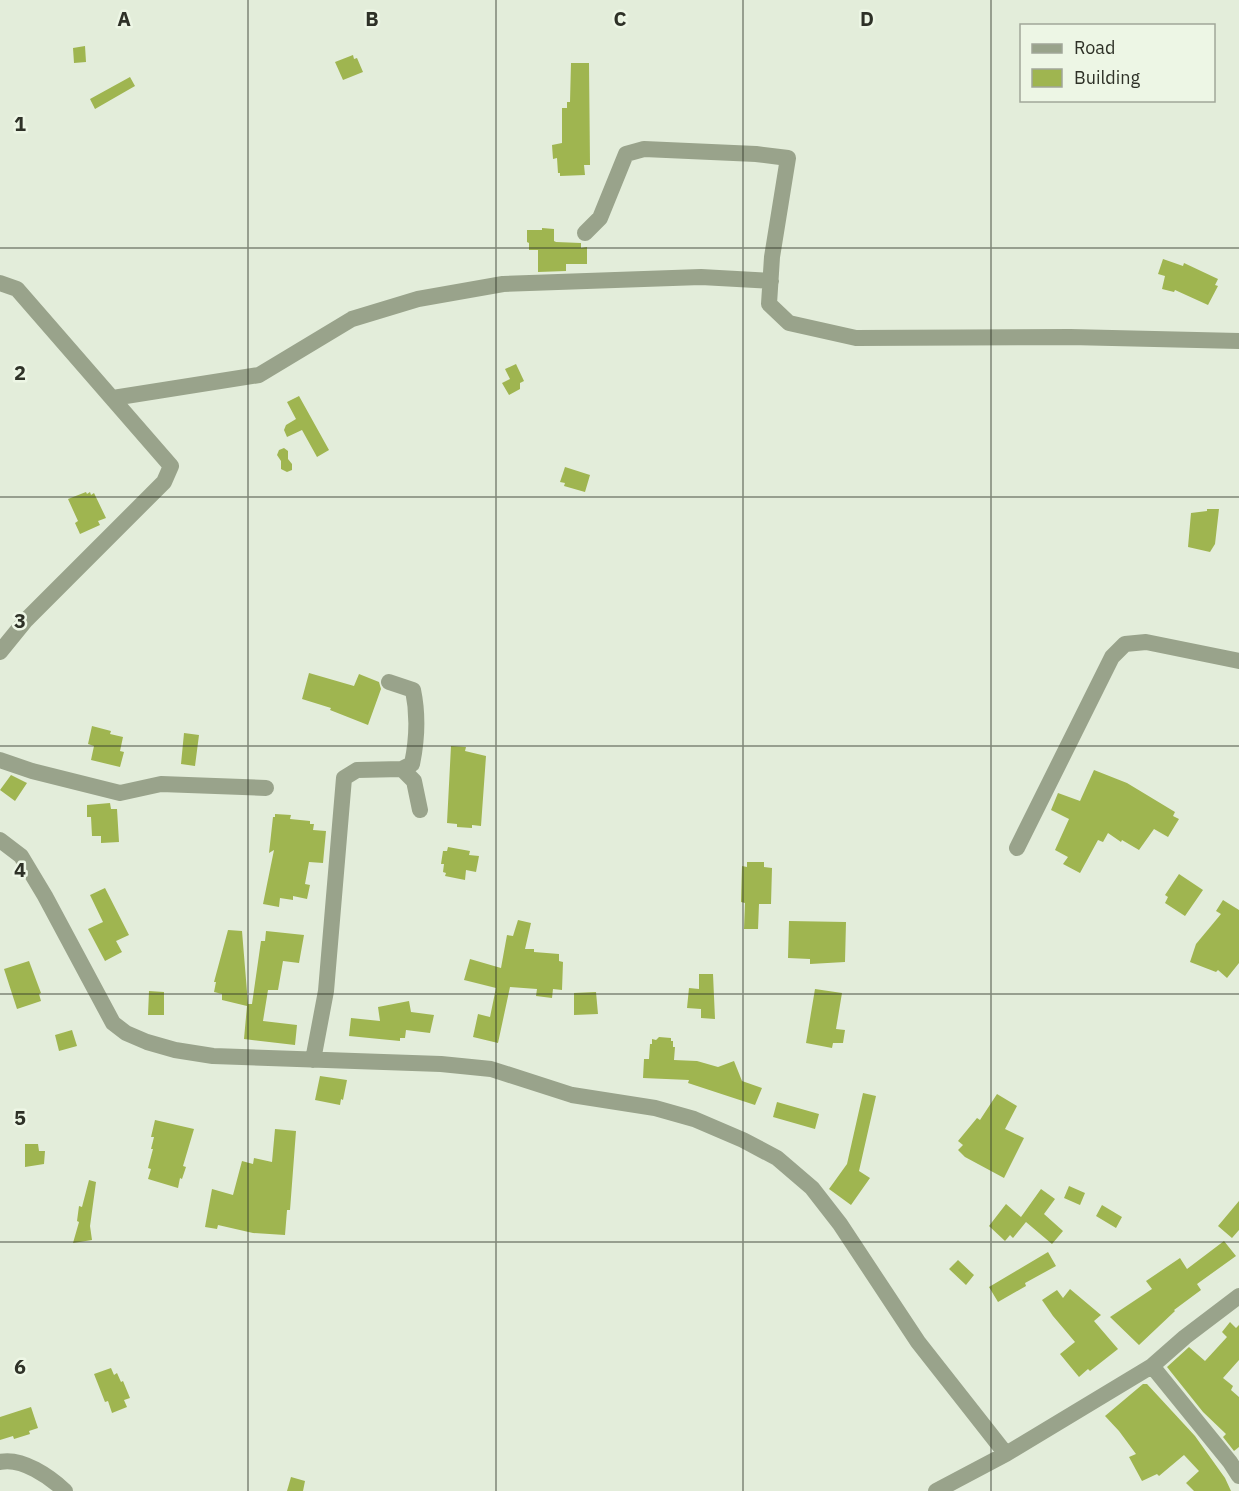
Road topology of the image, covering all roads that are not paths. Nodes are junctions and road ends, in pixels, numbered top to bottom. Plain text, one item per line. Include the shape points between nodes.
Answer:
1 (585, 233) dead end
2 (771, 281) junction
3 (0, 283) edge
4 (1239, 341) edge
5 (113, 398) junction
6 (0, 652) edge
7 (1239, 661) edge
8 (389, 682) dead end
9 (0, 760) edge
10 (402, 769) junction
11 (266, 788) dead end
12 (420, 810) dead end
13 (0, 840) edge
14 (1017, 848) dead end
15 (313, 1060) junction
16 (1238, 1299) edge
17 (1152, 1366) junction
18 (1006, 1454) junction
19 (0, 1462) edge
20 (1239, 1476) edge
21 (65, 1491) edge
22 (936, 1491) edge

1 - 2 street via 600,218 626,154 644,149 788,158
2 - 4 street via 769,304 789,323 856,338
2 - 5 street via 701,277 503,284 418,299 352,319 259,375
3 - 5 street via 17,289
5 - 6 street via 171,466 164,482 26,620
7 - 14 street via 1146,642 1125,644 1112,657
8 - 10 street via 413,690 417,707 412,764
9 - 11 street via 120,793 160,784
10 - 12 street via 414,781
10 - 15 street via 357,770 344,778 326,991
13 - 15 street via 21,856 113,1023 126,1033 175,1050 213,1056
15 - 18 street via 491,1069 572,1095 655,1108 694,1119 777,1158 812,1188 840,1224 918,1342
16 - 17 street
17 - 18 street
17 - 20 street
18 - 22 street
19 - 21 street via 24,1465

